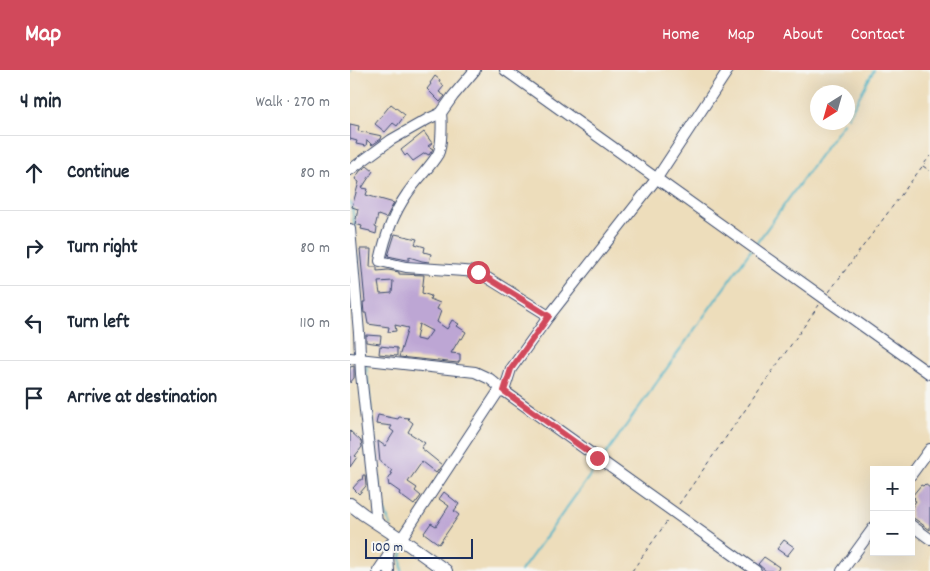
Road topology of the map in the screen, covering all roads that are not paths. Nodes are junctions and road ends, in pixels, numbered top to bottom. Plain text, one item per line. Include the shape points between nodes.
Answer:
1 (475, 70) edge
2 (505, 70) edge
3 (728, 70) edge
4 (441, 113) junction
5 (350, 170) edge
6 (657, 178) junction
7 (350, 229) edge
8 (549, 316) junction
9 (355, 359) edge
10 (930, 374) edge
11 (504, 391) junction
12 (930, 449) edge
13 (915, 470) edge
14 (350, 504) edge
15 (377, 523) junction
16 (915, 528) edge
17 (870, 532) edge
18 (401, 539) junction
19 (930, 539) edge
20 (388, 556) junction
21 (378, 571) edge
22 (388, 571) edge
23 (446, 571) edge
24 (756, 571) edge
25 (842, 571) edge

1 - 4 street
2 - 6 street
3 - 6 street
4 - 5 street via 392,140
4 - 8 street via 439,152 392,220 380,261 406,267 478,272
6 - 8 street
6 - 10 street
7 - 9 street
8 - 11 street via 511,369
9 - 11 street via 475,372
9 - 15 street via 361,374
11 - 18 street via 498,392
11 - 24 street
12 - 13 street
14 - 15 main road
15 - 18 main road
16 - 19 street
17 - 25 street
18 - 20 street via 390,544
18 - 23 main road
20 - 21 street
20 - 22 street

